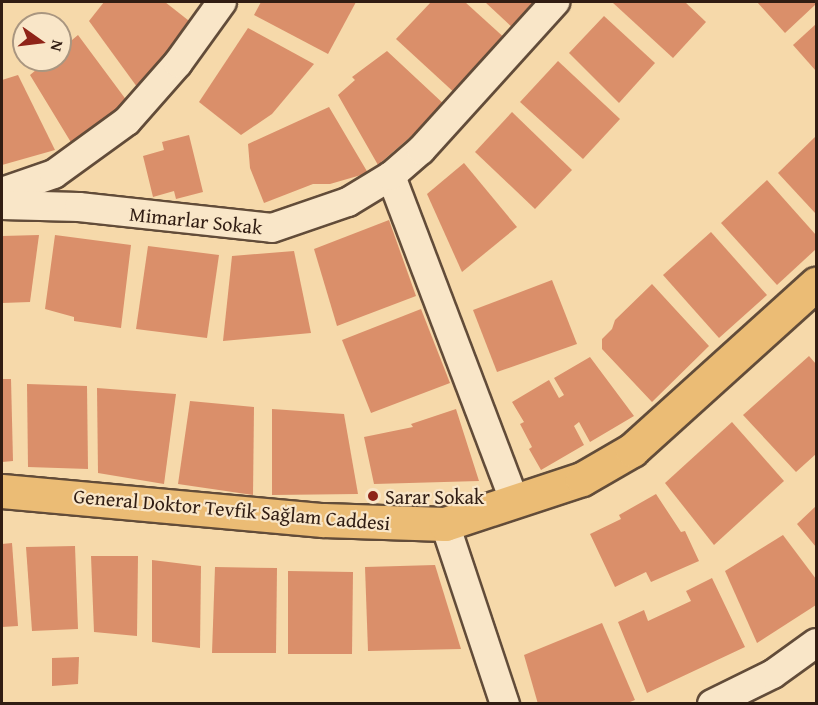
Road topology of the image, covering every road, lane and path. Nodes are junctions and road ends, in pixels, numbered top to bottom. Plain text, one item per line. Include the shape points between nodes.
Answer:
1 (222, 2) edge
2 (555, 2) edge
3 (391, 176) junction
4 (2, 192) edge
5 (2, 205) edge
6 (816, 284) edge
7 (2, 491) edge
8 (515, 503) junction
9 (445, 524) junction
10 (816, 643) edge
11 (505, 704) edge
12 (712, 704) edge

1 - 4 street via 178,63 127,122 54,174
2 - 3 street, Mimarlar Sokak via 421,150
3 - 5 street, Mimarlar Sokak via 348,201 272,228 79,207
3 - 8 street
6 - 8 main road, General Doktor Tevfik Sağlam Caddesi via 632,450 582,479
7 - 9 main road, General Doktor Tevfik Sağlam Caddesi via 322,520
8 - 9 main road, General Doktor Tevfik Sağlam Caddesi
9 - 11 street
10 - 12 street via 773,675

